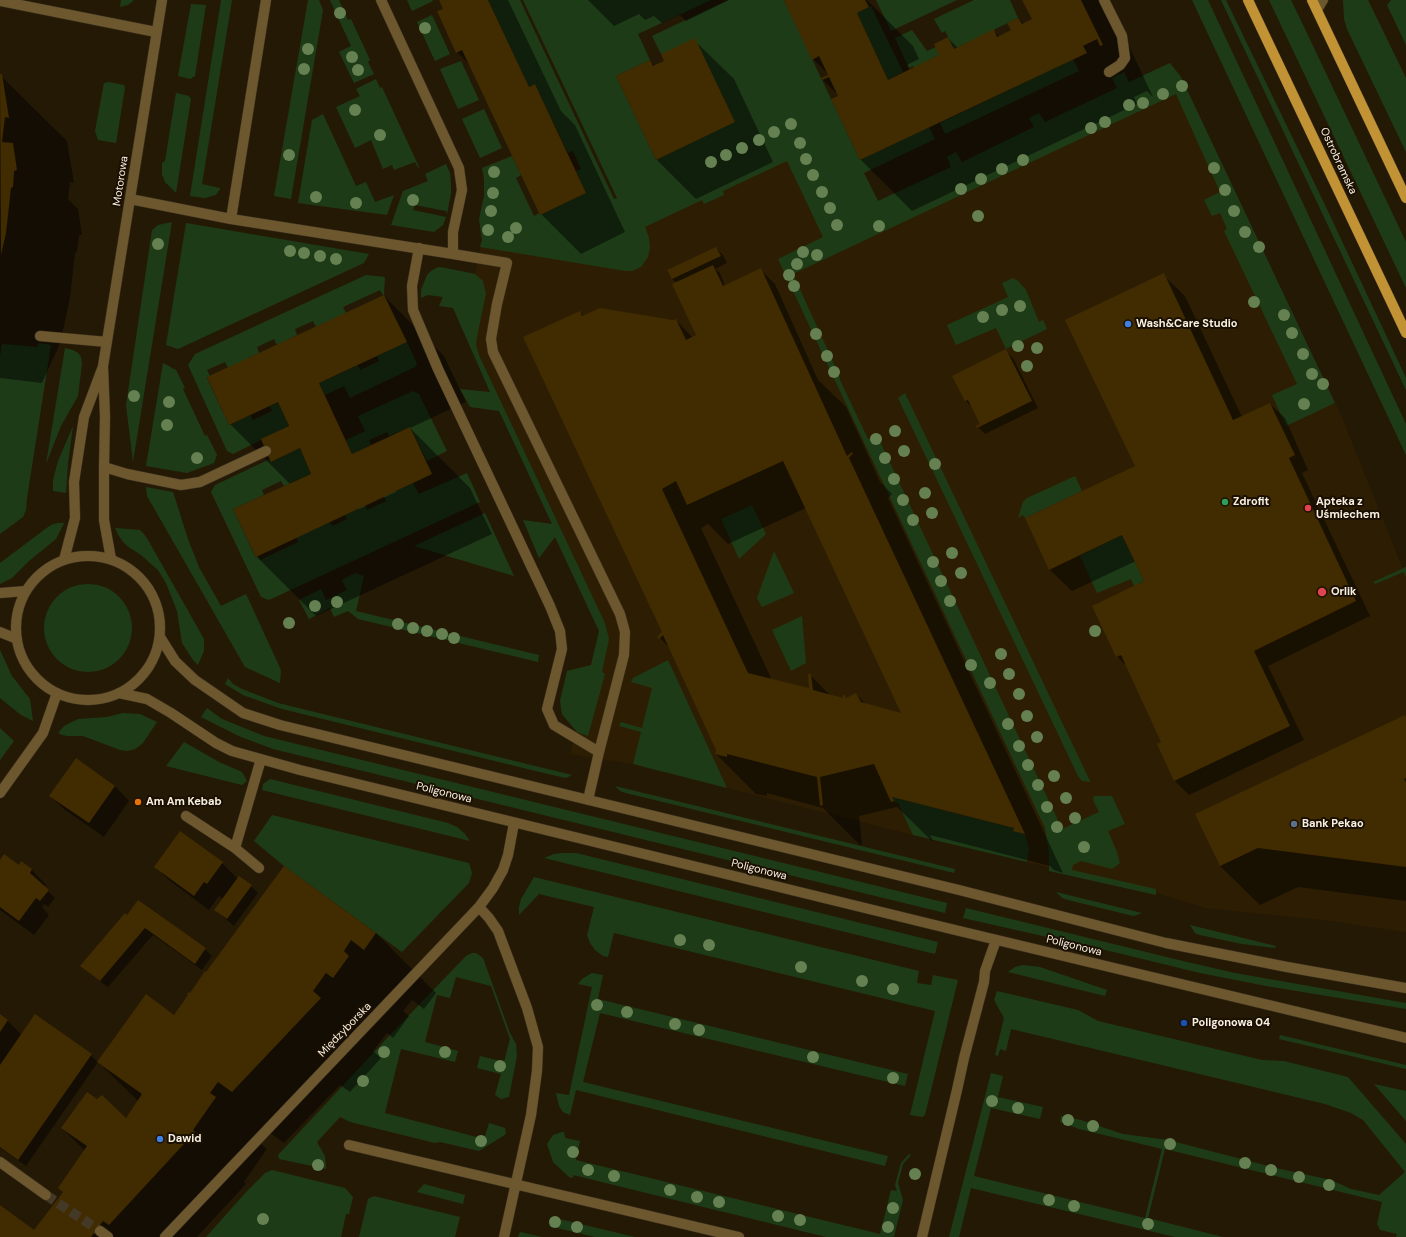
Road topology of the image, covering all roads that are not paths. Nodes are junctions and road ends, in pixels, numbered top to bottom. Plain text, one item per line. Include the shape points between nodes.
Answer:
1 (162, 0) edge
2 (266, 0) edge
3 (381, 0) edge
4 (1104, 0) edge
5 (1248, 0) edge
6 (1312, 0) edge
7 (1323, 0) edge
8 (0, 1) edge
9 (1317, 10) junction
10 (156, 32) junction
11 (1109, 72) dead end
12 (1406, 198) edge
13 (130, 199) junction
14 (231, 219) junction
15 (419, 248) junction
16 (453, 254) junction
17 (1406, 333) edge
18 (40, 336) dead end
19 (107, 342) junction
20 (103, 366) junction
21 (266, 450) dead end
22 (104, 467) junction
23 (111, 559) junction
24 (64, 560) junction
25 (26, 591) junction
26 (0, 593) edge
27 (0, 632) edge
28 (160, 637) junction
29 (17, 639) junction
30 (57, 693) junction
31 (119, 693) junction
32 (599, 752) junction
33 (261, 759) junction
34 (0, 793) edge
35 (588, 800) junction
36 (186, 816) dead end
37 (514, 823) junction
38 (235, 848) junction
39 (259, 868) dead end
40 (479, 907) junction
41 (996, 940) junction
42 (1406, 988) edge
43 (1406, 1038) edge
44 (349, 1145) dead end
45 (0, 1162) edge
46 (516, 1185) junction
47 (46, 1195) tunnel mouth
48 (165, 1237) edge
49 (504, 1237) edge
50 (739, 1237) edge
51 (922, 1237) edge

1 - 10 street, Motorowa
2 - 14 street
3 - 16 street via 459,168 462,190 453,232
4 - 11 street via 1122,36 1125,58
5 - 17 main road, Ostrobramska
6 - 9 main road
7 - 9 street
8 - 10 street
9 - 12 main road
10 - 13 street, Motorowa
13 - 14 street
13 - 19 street, Motorowa
14 - 15 street
15 - 16 street
15 - 32 street via 412,286 413,310 560,631 562,649 547,709 554,725
16 - 32 street via 507,263 491,339 493,352 623,622 624,655
18 - 19 street
19 - 20 street, Motorowa
20 - 22 street, Motorowa
20 - 24 street, Motorowa via 84,417 74,482 75,518
21 - 22 street via 200,482 181,485
22 - 23 street, Motorowa via 104,520
23 - 24 street via 79,556
23 - 28 street via 138,576 150,592 159,614
24 - 25 street via 43,571
25 - 26 street
25 - 29 street via 16,624
27 - 29 street
28 - 31 street via 148,669 138,681
28 - 35 street via 175,661 194,680 243,713 280,726
29 - 30 street via 22,656 34,676
30 - 31 street via 89,700
30 - 34 street via 43,733
31 - 33 street, Poligonowa via 147,699 216,743 232,751
32 - 35 street
33 - 37 street, Poligonowa
33 - 38 street
35 - 42 street via 1166,943
36 - 38 street
37 - 40 street, Międzyborska via 503,870
37 - 41 street, Poligonowa
38 - 39 street
40 - 46 street via 498,931 527,1008 538,1047 531,1115
40 - 48 street, Międzyborska
41 - 43 street, Poligonowa
41 - 51 street via 985,971
44 - 46 street
45 - 47 street
46 - 49 street
46 - 50 street

